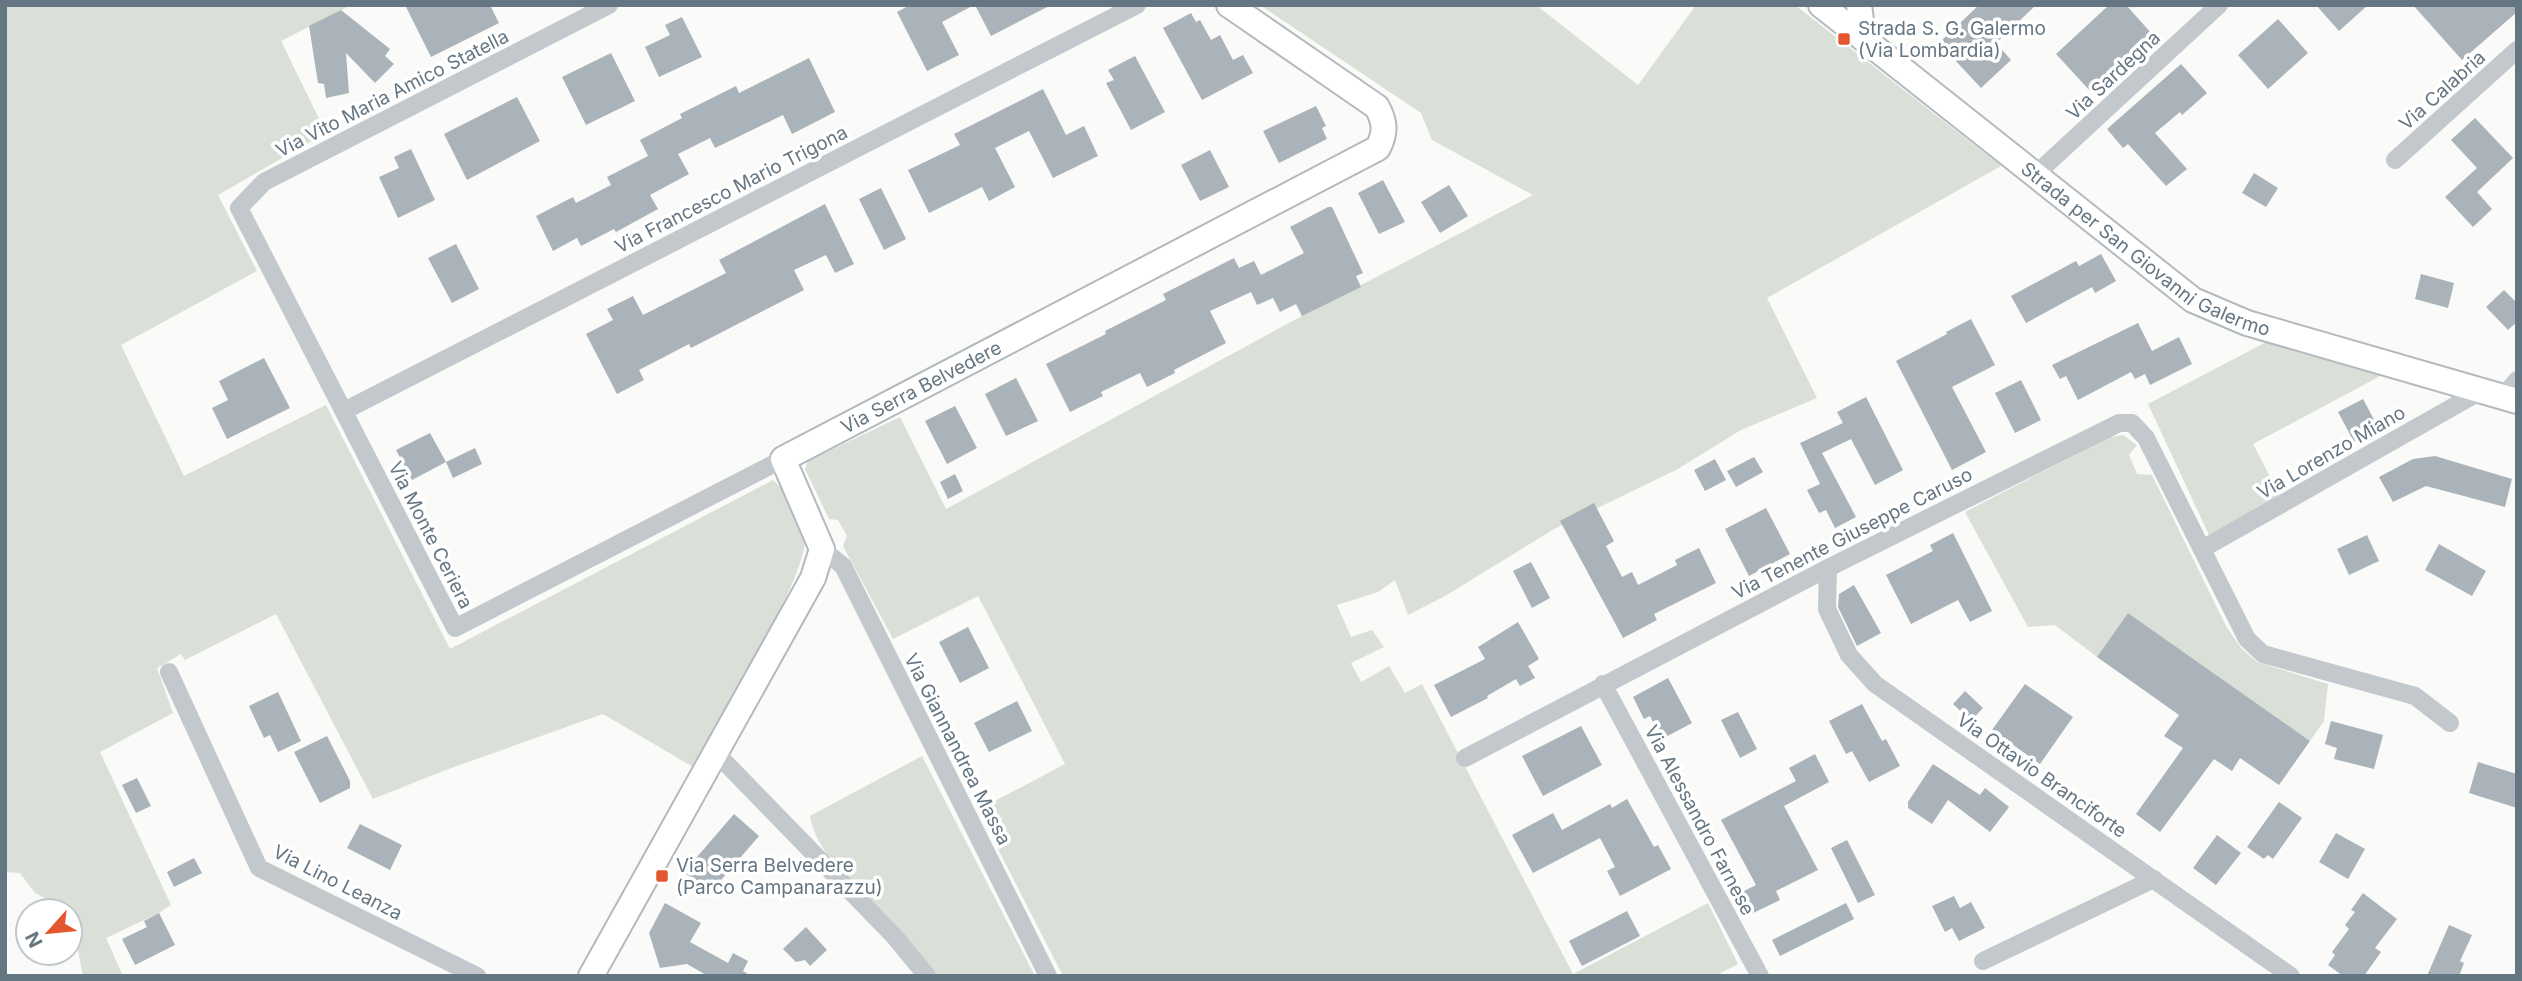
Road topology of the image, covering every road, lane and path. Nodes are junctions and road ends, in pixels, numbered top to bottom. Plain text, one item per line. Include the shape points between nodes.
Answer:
1 (609, 5) edge
2 (1137, 5) edge
3 (1229, 5) edge
4 (1821, 5) edge
5 (1858, 5) edge
6 (2219, 5) edge
7 (1872, 46) junction
8 (2517, 50) edge
9 (2395, 160) dead end
10 (2035, 175) junction
11 (239, 208) joint
12 (2504, 392) edge
13 (344, 411) junction
14 (783, 458) junction
15 (821, 549) junction
16 (2202, 549) junction
17 (1828, 568) junction
18 (170, 672) dead end
19 (1603, 684) junction
20 (2450, 723) dead end
21 (715, 752) junction
22 (1465, 758) dead end
23 (2154, 879) junction
24 (1983, 961) dead end
25 (477, 976) edge
26 (592, 976) edge
27 (927, 976) edge
28 (1048, 976) edge
29 (1760, 976) edge
30 (2291, 976) edge

1 - 11 street, Via Vito Maria Amico Statella via 264,182
2 - 13 street, Via Francesco Mario Trigona
3 - 14 street, Via Serra Belvedere via 1377,107 1384,121 1378,148
4 - 7 street, Strada per San Giovanni Galermo
5 - 7 street
6 - 10 street, Via Sardegna
7 - 10 street, Strada per San Giovanni Galermo
8 - 9 street, Via Calabria
10 - 12 street, Strada per San Giovanni Galermo via 2185,293 2216,311
11 - 13 street, Via Monte Ceriera
12 - 16 street, Via Lorenzo Miano
13 - 14 street, Via Monte Ceriera via 455,628
14 - 15 street
15 - 21 street via 813,578
15 - 28 street, Via Giannandrea Massa via 842,566
16 - 17 street, Via Tenente Giuseppe Caruso via 2146,438 2133,423 2119,423
16 - 20 street, Via Tenente Giuseppe Caruso via 2246,639 2263,654 2415,696
17 - 19 street, Via Tenente Giuseppe Caruso
17 - 23 street, Via Ottavio Branciforte via 1827,609 1849,655 1875,684
18 - 25 street, Via Lino Leanza via 259,868
19 - 22 street, Via Tenente Giuseppe Caruso
19 - 29 street, Via Alessandro Farnese
21 - 26 street
21 - 27 street via 894,936
23 - 24 street
23 - 30 street, Via Ottavio Branciforte

